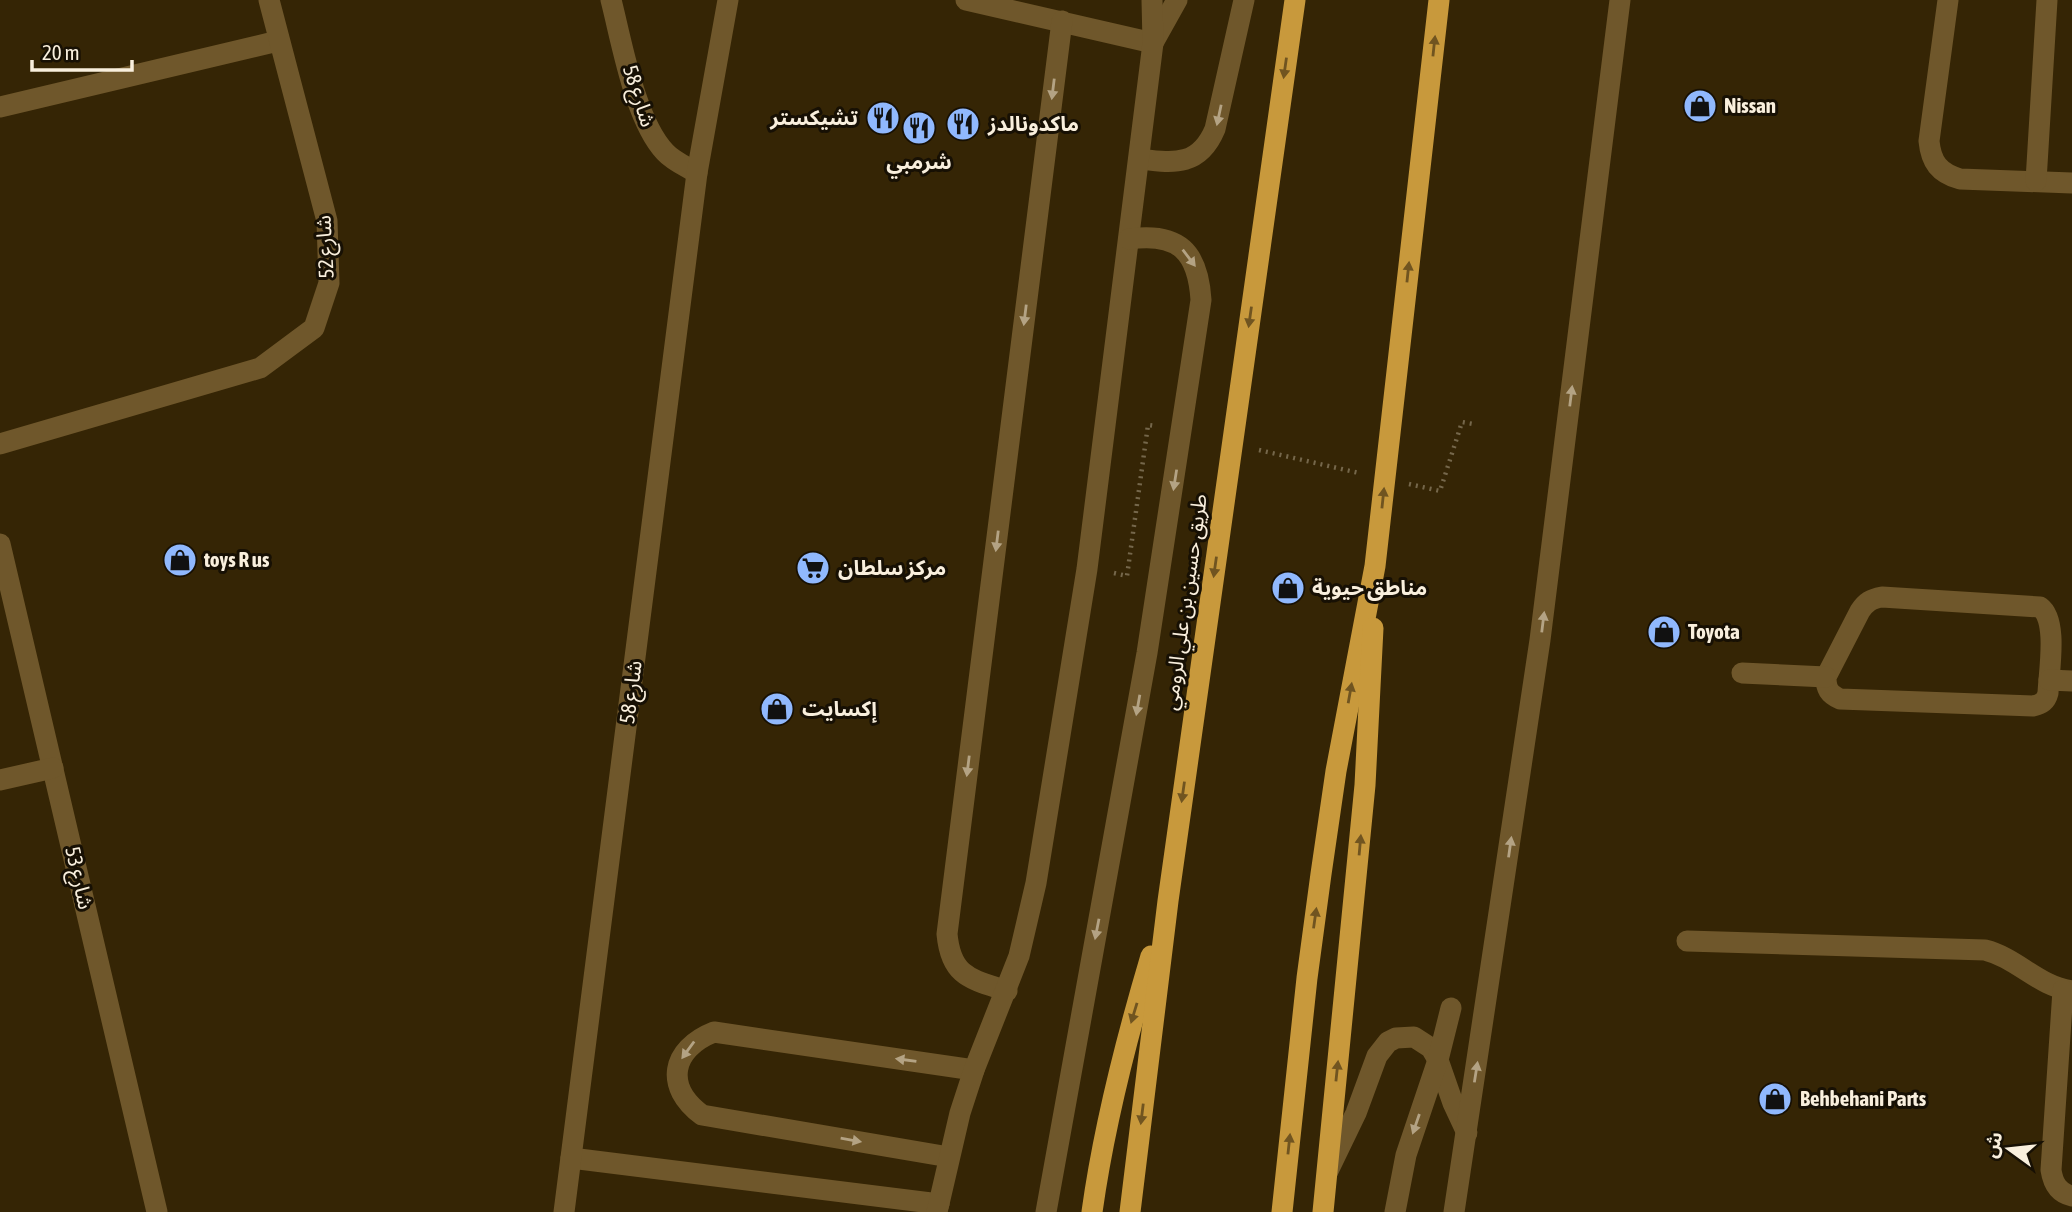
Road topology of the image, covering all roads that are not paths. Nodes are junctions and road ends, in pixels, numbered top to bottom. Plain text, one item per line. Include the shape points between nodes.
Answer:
1 (269, 0) edge
2 (611, 0) edge
3 (728, 0) edge
4 (966, 0) edge
5 (1152, 0) edge
6 (1177, 0) edge
7 (1244, 0) edge
8 (1295, 0) edge
9 (1439, 0) edge
10 (1620, 0) edge
11 (1948, 0) edge
12 (2047, 0) edge
13 (1038, 8) edge
14 (1062, 21) junction
15 (278, 41) junction
16 (1153, 43) junction
17 (0, 107) edge
18 (1139, 159) junction
19 (697, 173) junction
20 (2036, 181) junction
21 (2072, 183) edge
22 (1129, 239) junction
23 (0, 444) edge
24 (0, 544) edge
25 (1375, 566) junction
26 (1742, 673) dead end
27 (1826, 677) junction
28 (2049, 680) junction
29 (2072, 681) edge
30 (53, 768) junction
31 (0, 780) edge
32 (1168, 901) junction
33 (1687, 941) dead end
34 (2067, 990) edge
35 (1007, 991) junction
36 (1451, 1008) dead end
37 (1438, 1060) junction
38 (974, 1070) junction
39 (1467, 1133) junction
40 (949, 1157) junction
41 (571, 1158) junction
42 (1328, 1171) junction
43 (2072, 1196) edge
44 (938, 1208) edge
45 (157, 1212) edge
46 (564, 1212) edge
47 (1046, 1212) edge
48 (1092, 1212) edge
49 (1130, 1212) edge
50 (1282, 1212) edge
51 (1323, 1212) edge
52 (1395, 1212) edge
53 (1454, 1212) edge

1 - 15 street, شارع 52
2 - 19 street, شارع 58 via 650,134 667,154
3 - 19 street, شارع 58
4 - 13 street
5 - 16 street
6 - 16 street
7 -> 18 street via 1211,141 1182,162
8 -> 32 highway, طريق حسين بن علي الرومي
25 -> 9 highway
39 -> 10 street via 1540,640
11 - 20 street via 1930,154 1946,175 1960,179
12 - 20 street
13 - 14 street
14 - 16 street
14 -> 35 street via 947,934 948,950 965,977
15 - 17 street
15 - 23 street, شارع 52 via 327,221 328,283 314,328 260,369
16 - 18 street
18 - 22 street
19 - 41 street, شارع 58
20 - 21 street
22 - 35 street via 1087,569 1036,884
22 -> 47 street via 1162,238 1186,252 1199,277 1201,300 1147,653
24 - 30 street, شارع 53
42 -> 25 highway via 1364,799
50 -> 25 highway via 1325,849
26 - 27 street
27 - 28 street via 1831,695 1840,699 2033,706 2046,700
27 - 28 street via 1865,603 1882,597 2039,607 2046,611 2051,625
28 - 29 street
30 - 31 street
30 - 45 street, شارع 53
32 -> 48 highway via 1128,1032
32 -> 49 highway, طريق حسين بن علي الرومي
33 - 34 street via 1985,950
34 - 43 street via 2051,1170 2059,1190
35 - 38 street
36 - 37 street
37 - 39 street
37 - 42 street via 1426,1043 1415,1037 1396,1038 1382,1048
37 -> 52 street via 1406,1154
38 - 40 street
38 -> 40 street via 714,1032 697,1039 684,1052 677,1069 687,1104 702,1115
39 - 53 street
40 - 44 street
41 - 44 street
41 - 46 street, شارع 58
42 - 51 highway

